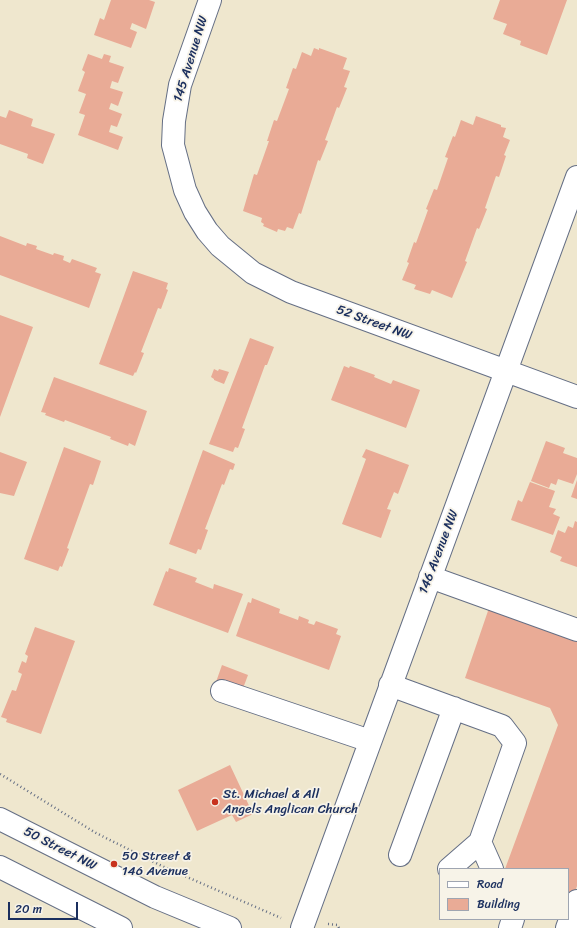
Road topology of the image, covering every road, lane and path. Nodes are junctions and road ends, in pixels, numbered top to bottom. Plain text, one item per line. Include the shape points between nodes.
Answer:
1 (210, 0) edge
2 (577, 177) edge
3 (195, 212) joint
4 (507, 372) junction
5 (577, 397) edge
6 (430, 577) junction
7 (577, 630) edge
8 (390, 685) junction
9 (222, 691) dead end
10 (454, 708) junction
11 (370, 741) junction
12 (0, 774) edge
13 (0, 819) edge
14 (480, 842) junction
15 (400, 856) dead end
16 (0, 867) edge
17 (450, 868) edge
18 (492, 868) edge
19 (577, 901) edge
20 (303, 925) edge
21 (121, 928) edge
22 (230, 928) edge
23 (339, 928) edge
24 (567, 928) edge

1 - 3 street, 145 Avenue NW via 180,84 174,121 173,146
2 - 4 street, 146 Avenue NW
3 - 4 street, 52 Street NW via 220,246 253,273 271,283
4 - 5 street, 52 Street NW
4 - 6 street, 146 Avenue NW
6 - 7 street
6 - 8 street, 146 Avenue NW
8 - 10 street
8 - 11 street, 146 Avenue NW
9 - 11 street
10 - 14 street via 502,726 516,743
10 - 15 street
11 - 20 street, 146 Avenue NW
12 - 20 path via 96,833 164,867 278,917
13 - 22 street, 50 Street NW via 155,897
14 - 17 street
14 - 18 street
16 - 21 street
19 - 24 street
20 - 23 path via 338,925

